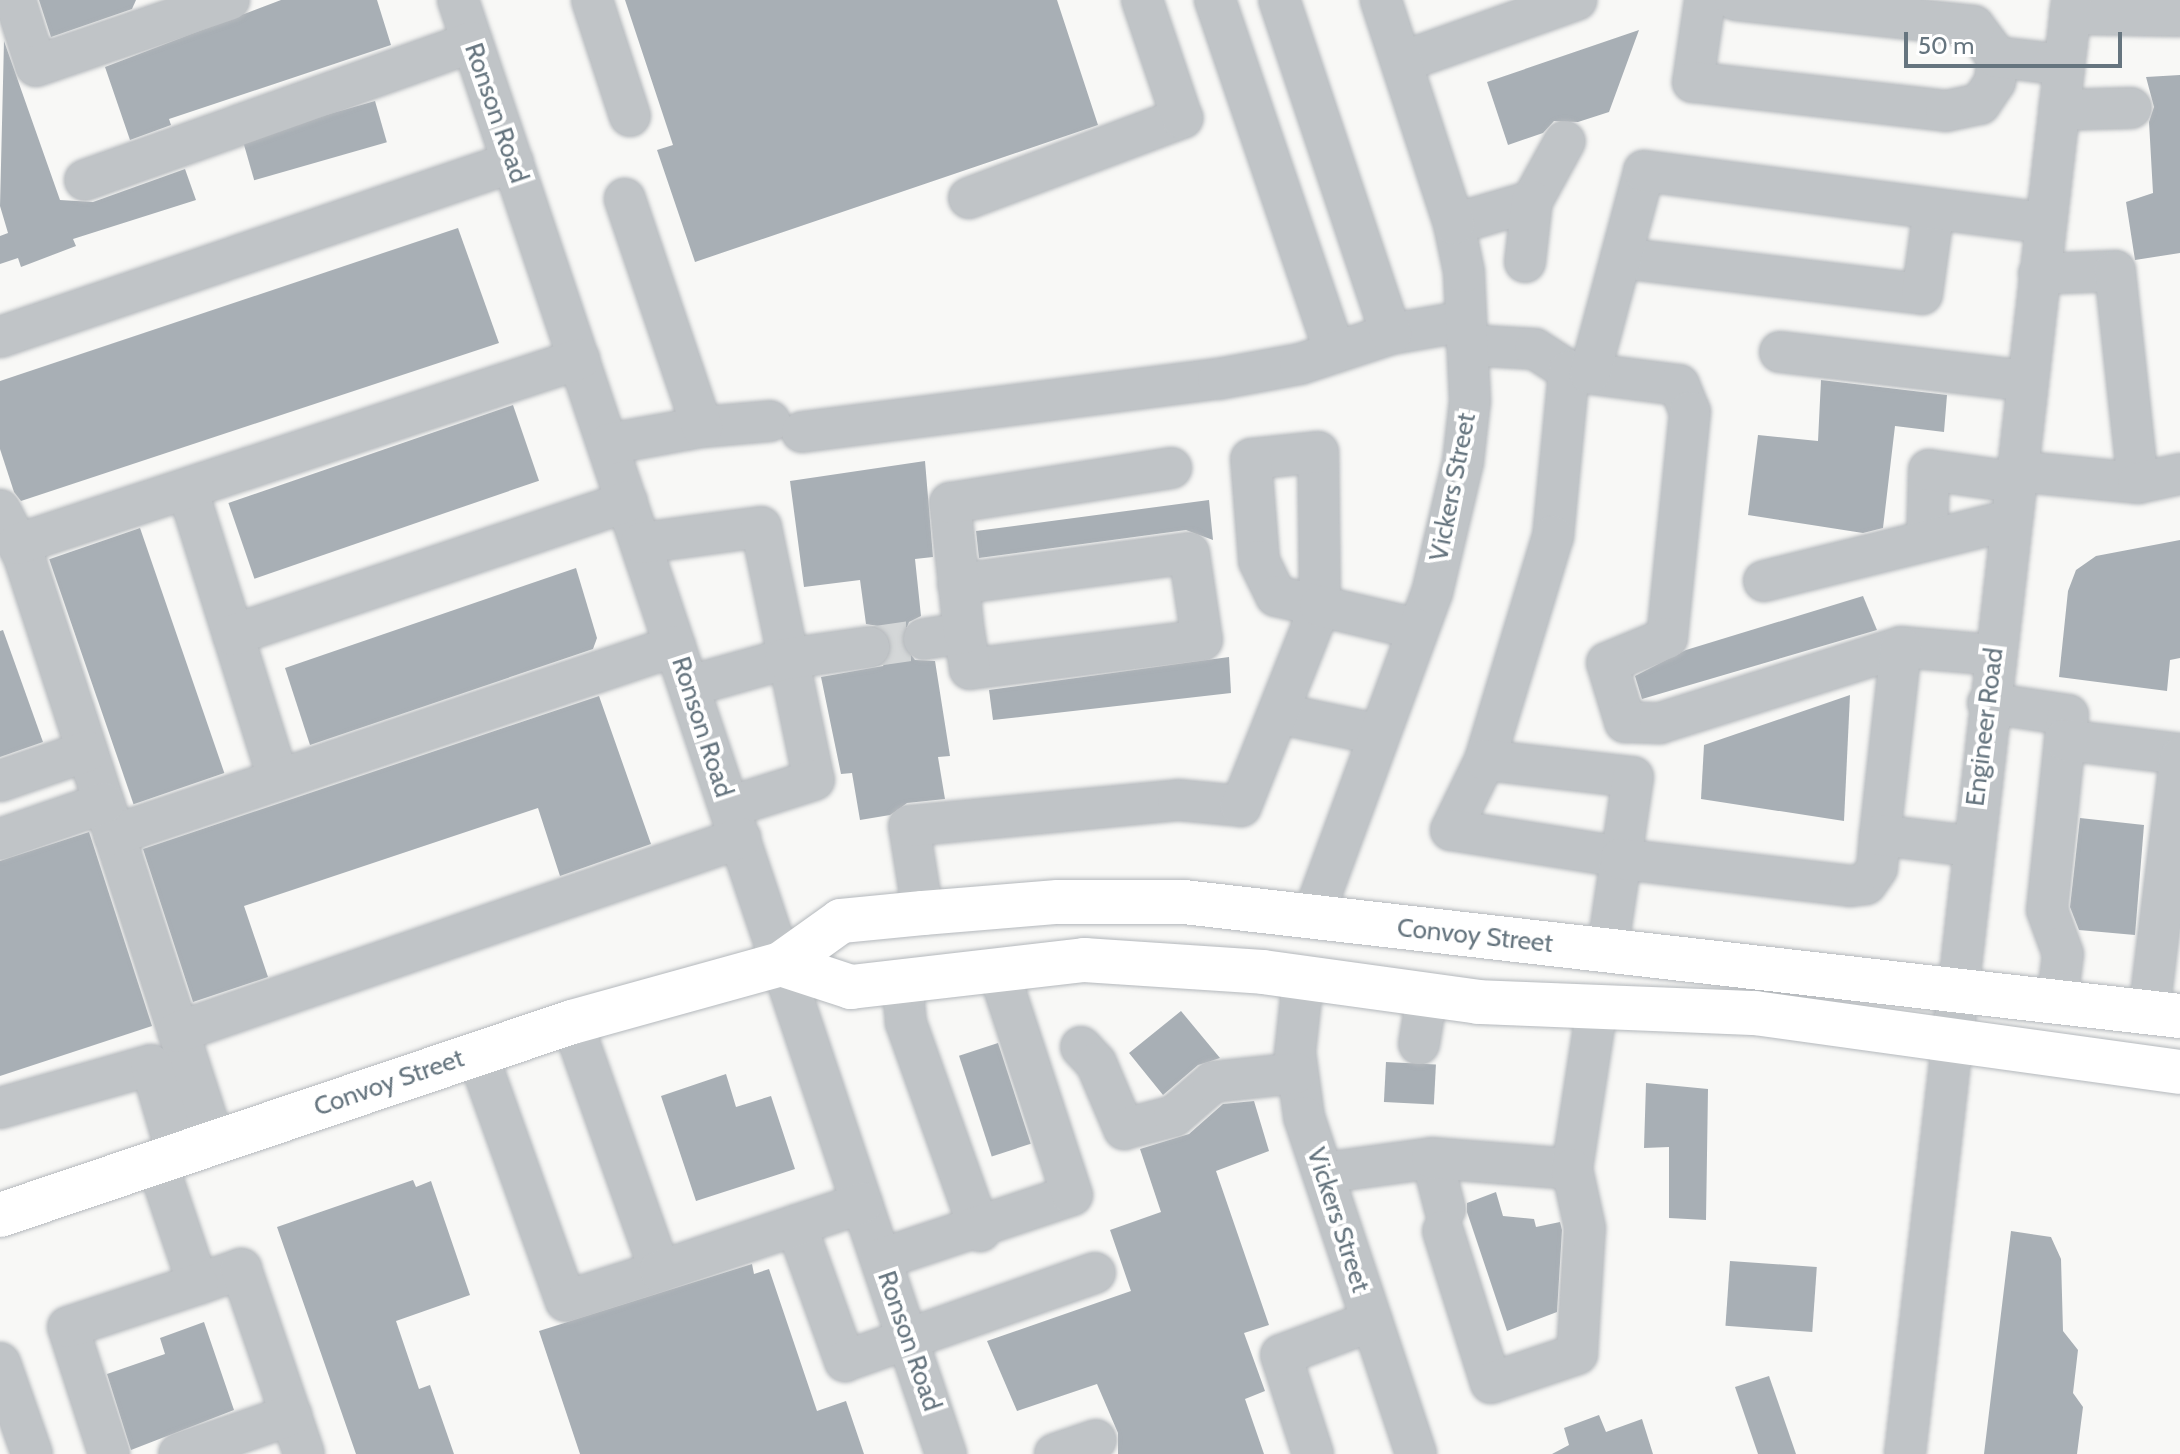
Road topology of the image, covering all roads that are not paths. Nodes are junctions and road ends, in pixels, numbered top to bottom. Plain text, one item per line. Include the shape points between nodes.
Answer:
1 (15, 0) edge
2 (229, 0) edge
3 (458, 0) edge
4 (592, 0) edge
5 (1142, 0) edge
6 (1215, 0) edge
7 (1279, 0) edge
8 (1381, 0) edge
9 (1576, 0) edge
10 (1705, 0) edge
11 (1735, 0) edge
12 (2071, 7) edge
13 (2180, 16) edge
14 (472, 42) junction
15 (1997, 57) junction
16 (1402, 62) junction
17 (2064, 65) junction
18 (2131, 108) dead end
19 (2059, 110) junction
20 (630, 116) dead end
21 (1565, 141) dead end
22 (513, 162) junction
23 (85, 180) dead end
24 (969, 198) dead end
25 (625, 199) dead end
26 (1532, 201) junction
27 (1934, 209) junction
28 (2045, 223) junction
29 (1454, 224) junction
30 (1621, 258) junction
31 (1525, 262) dead end
32 (2039, 274) junction
33 (1467, 333) junction
34 (1391, 334) junction
35 (0, 337) edge
36 (1335, 352) junction
37 (1780, 352) dead end
38 (579, 359) junction
39 (1579, 372) junction
40 (2027, 381) junction
41 (702, 427) junction
42 (608, 444) junction
43 (1171, 468) dead end
44 (2180, 474) edge
45 (2138, 483) junction
46 (188, 491) junction
47 (2013, 491) junction
48 (627, 502) junction
49 (0, 510) edge
50 (1927, 540) junction
51 (641, 543) junction
52 (18, 544) junction
53 (1764, 581) dead end
54 (958, 584) junction
55 (1417, 629) junction
56 (964, 633) junction
57 (233, 635) junction
58 (924, 639) tunnel mouth
59 (675, 646) junction
60 (869, 647) tunnel mouth
61 (1901, 647) junction
62 (1994, 655) junction
63 (785, 659) junction
64 (689, 686) junction
65 (1988, 703) junction
66 (1281, 714) junction
67 (1377, 734) junction
68 (2065, 740) junction
69 (87, 751) junction
70 (2180, 756) edge
71 (1485, 760) junction
72 (278, 779) junction
73 (0, 781) edge
74 (109, 819) junction
75 (734, 823) junction
76 (1880, 835) junction
77 (0, 839) edge
78 (1971, 846) junction
79 (1621, 858) junction
80 (923, 913) junction
81 (1313, 916) junction
82 (1541, 943) junction
83 (1607, 952) junction
84 (1084, 960) junction
85 (781, 964) junction
86 (998, 970) junction
87 (1303, 980) junction
88 (902, 981) junction
89 (1954, 988) junction
90 (1427, 995) junction
91 (2057, 1002) junction
92 (1597, 1008) junction
93 (2165, 1014) edge
94 (572, 1022) junction
95 (1948, 1042) junction
96 (1419, 1044) dead end
97 (1081, 1047) dead end
98 (171, 1050) junction
99 (477, 1053) junction
100 (2180, 1072) edge
101 (1297, 1078) junction
102 (0, 1108) edge
103 (1117, 1144) dead end
104 (183, 1152) junction
105 (1432, 1158) junction
106 (1572, 1169) junction
107 (1323, 1173) junction
108 (862, 1203) junction
109 (0, 1215) edge
110 (796, 1225) junction
111 (980, 1231) junction
112 (881, 1259) junction
113 (660, 1271) junction
114 (1095, 1273) dead end
115 (198, 1284) junction
116 (1372, 1321) junction
117 (908, 1341) junction
118 (0, 1363) edge
119 (291, 1415) junction
120 (1096, 1440) dead end
121 (32, 1454) edge
122 (109, 1454) edge
123 (179, 1454) edge
124 (304, 1454) edge
125 (946, 1454) edge
126 (1055, 1454) edge
127 (1313, 1454) edge
128 (1416, 1454) edge
129 (1905, 1454) edge

1 - 2 street via 36,66
3 - 14 street, Ronson Road
4 - 20 street
5 - 24 street via 1182,118
6 - 36 street
7 - 34 street
8 - 16 street, Vickers Street
9 - 16 street
10 - 15 street via 1693,82 1946,111 1980,104 1995,82
11 - 15 street via 1974,26
12 - 13 street
12 - 17 street, Engineer Road
14 - 22 street, Ronson Road
14 - 23 street
15 - 17 street
16 - 29 street, Vickers Street
17 - 19 street, Engineer Road
18 - 19 street
19 - 28 street, Engineer Road
21 - 26 street
22 - 35 street
22 - 38 street, Ronson Road
25 - 41 street
26 - 29 street
26 - 31 street
27 - 28 street
27 - 30 street via 1644,171
27 - 30 street via 1922,294
28 - 32 street, Engineer Road
29 - 33 street, Vickers Street
30 - 39 street
32 - 40 street, Engineer Road
32 - 45 street via 2115,271
33 - 34 street
33 - 39 street via 1535,349
33 - 55 street, Vickers Street via 1463,462
34 - 36 street
36 - 41 street via 1218,379 786,427
37 - 40 street
38 - 42 street, Ronson Road
38 - 46 street
39 - 61 street via 1679,385 1690,412 1667,638 1607,663 1625,722 1660,723
39 - 71 street via 1553,536
40 - 47 street, Engineer Road
41 - 42 street
42 - 48 street, Ronson Road
43 - 54 street via 950,503
44 - 45 street
45 - 47 street
46 - 52 street
46 - 57 street
47 - 50 street
47 - 50 street via 1929,470
47 - 62 street, Engineer Road
48 - 51 street, Ronson Road
48 - 57 street
49 - 52 street
50 - 53 street
51 - 59 street, Ronson Road
51 - 63 street via 761,527
52 - 69 street
54 - 56 street
54 - 56 street via 1189,553 1202,640 970,669
55 - 66 street via 1320,606
55 - 67 street, Vickers Street
56 - 58 street
57 - 72 street
59 - 64 street, Ronson Road
59 - 72 street
60 - 63 street
61 - 62 street
61 - 76 street
62 - 65 street, Engineer Road
63 - 64 street
63 - 75 street via 814,780
64 - 75 street, Ronson Road
65 - 68 street via 2068,715
65 - 78 street, Engineer Road
66 - 67 street
66 - 80 street via 1241,806 1178,800 909,826
67 - 81 street, Vickers Street
68 - 70 street
68 - 91 street via 2047,910 2063,954
69 - 73 street
69 - 74 street
70 - 93 street
71 - 79 street via 1633,777
71 - 79 street via 1451,830
72 - 74 street
74 - 77 street
74 - 98 street
75 - 85 street, Ronson Road
75 - 98 street
76 - 78 street
76 - 79 street via 1877,868 1866,884 1850,886
78 - 89 street, Engineer Road
79 - 83 street
80 - 81 main road, Convoy Street via 1114,901
80 - 85 main road, Convoy Street via 841,921
81 - 82 main road, Convoy Street
81 - 84 main road via 1271,940
82 - 83 main road, Convoy Street
82 - 87 main road via 1506,965 1376,948 1342,951 1314,962
83 - 89 main road, Convoy Street
84 - 86 main road
84 - 87 main road
85 - 88 main road via 851,987
85 - 94 main road, Convoy Street
85 - 108 street, Ronson Road
86 - 88 main road
86 - 111 street via 1072,1195
87 - 90 main road
87 - 101 street, Vickers Street
88 - 111 street via 906,1023
89 - 91 main road, Convoy Street
89 - 95 street, Engineer Road
90 - 92 main road
90 - 96 street
91 - 93 main road, Convoy Street
92 - 95 main road via 1755,1013
92 - 106 street
94 - 99 main road, Convoy Street
94 - 113 street
95 - 100 main road
95 - 129 street, Engineer Road
97 - 101 street via 1096,1063 1124,1129 1174,1116 1213,1082
98 - 102 street
98 - 104 street
99 - 104 main road, Convoy Street
99 - 113 street via 566,1301
101 - 103 street via 1223,1091 1174,1126
101 - 107 street, Vickers Street
104 - 109 main road, Convoy Street
104 - 115 street
105 - 106 street
105 - 106 street via 1444,1220 1491,1383 1577,1354 1585,1228
105 - 107 street
107 - 116 street, Vickers Street
108 - 110 street
108 - 112 street, Ronson Road
110 - 113 street
110 - 117 street via 845,1361
111 - 112 street
112 - 117 street, Ronson Road
114 - 117 street
115 - 119 street via 241,1269
115 - 122 street via 68,1327
116 - 127 street via 1281,1355
116 - 128 street, Vickers Street
117 - 125 street, Ronson Road
118 - 121 street
119 - 123 street
119 - 124 street
120 - 126 street

